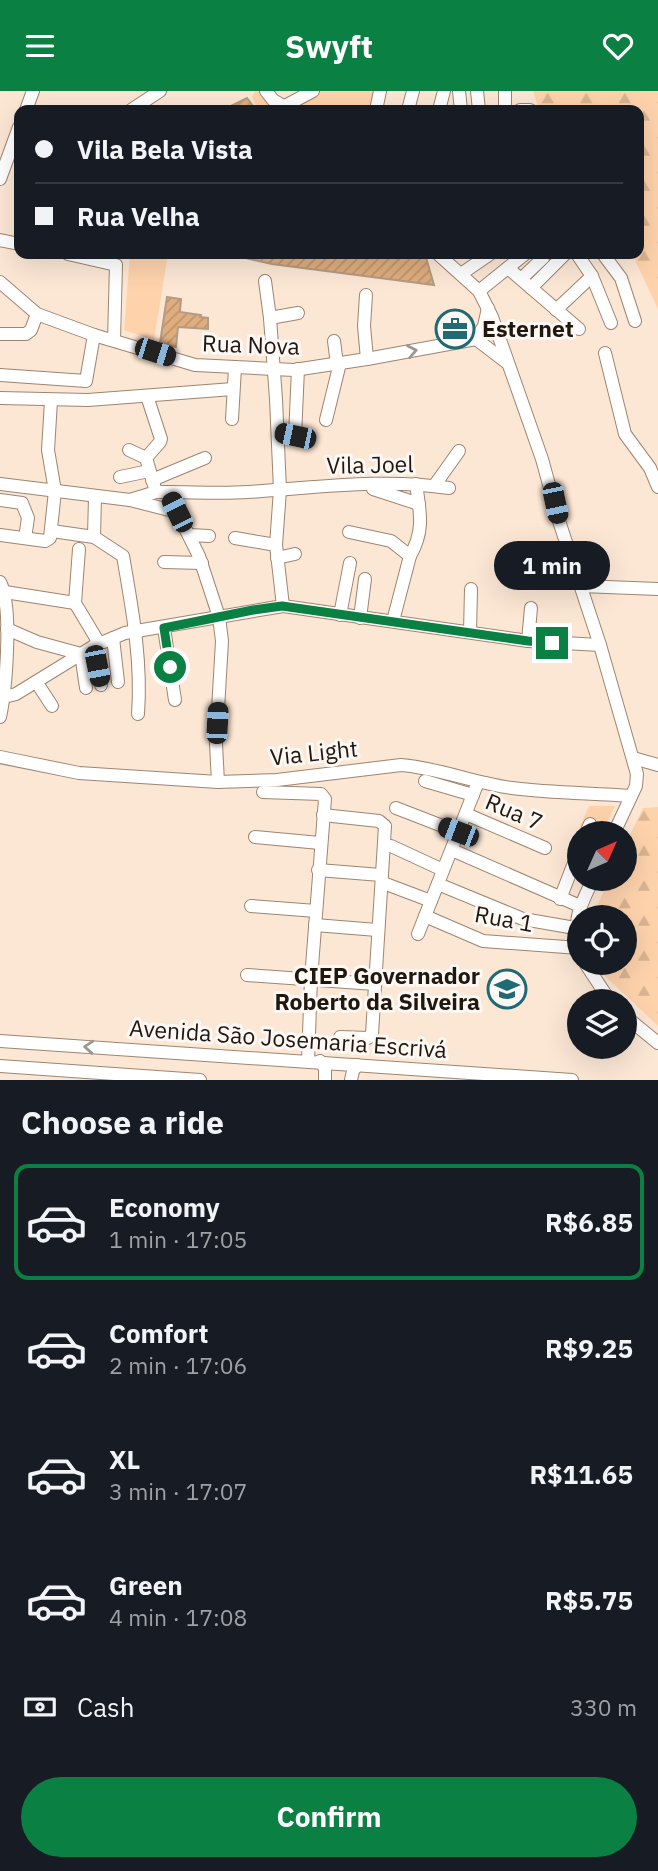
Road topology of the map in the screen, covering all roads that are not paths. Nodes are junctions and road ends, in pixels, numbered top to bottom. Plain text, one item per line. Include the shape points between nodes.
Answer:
1 (161, 91) edge
2 (266, 91) edge
3 (313, 91) edge
4 (139, 105) edge
5 (282, 105) edge
6 (291, 105) edge
7 (14, 141) edge
8 (0, 179) edge
9 (92, 259) edge
10 (444, 259) edge
11 (483, 259) edge
12 (515, 259) edge
13 (542, 259) edge
14 (560, 259) edge
15 (580, 259) edge
16 (607, 259) edge
17 (461, 274) junction
18 (592, 276) junction
19 (521, 279) junction
20 (265, 281) dead end
21 (0, 282) edge
22 (531, 288) junction
23 (479, 291) junction
24 (366, 295) dead end
25 (488, 307) junction
26 (556, 310) junction
27 (298, 313) dead end
28 (37, 314) junction
29 (270, 318) junction
30 (635, 321) dead end
31 (611, 323) dead end
32 (579, 329) dead end
33 (0, 334) edge
34 (94, 335) junction
35 (476, 339) junction
36 (114, 340) junction
37 (334, 341) dead end
38 (605, 353) dead end
39 (367, 359) junction
40 (338, 363) junction
41 (195, 365) junction
42 (509, 365) junction
43 (235, 368) junction
44 (299, 369) junction
45 (274, 370) junction
46 (0, 375) edge
47 (86, 381) junction
48 (233, 389) junction
49 (193, 390) junction
50 (147, 396) junction
51 (0, 398) edge
52 (88, 400) junction
53 (51, 401) junction
54 (232, 419) dead end
55 (326, 419) dead end
56 (277, 432) junction
57 (129, 450) dead end
58 (460, 451) dead end
59 (205, 458) dead end
60 (120, 477) dead end
61 (154, 478) junction
62 (0, 484) edge
63 (416, 484) junction
64 (359, 485) junction
65 (22, 486) junction
66 (434, 486) junction
67 (658, 487) edge
68 (449, 488) dead end
69 (279, 490) junction
70 (55, 491) junction
71 (95, 496) junction
72 (0, 500) edge
73 (130, 500) junction
74 (22, 503) junction
75 (419, 504) junction
76 (177, 512) junction
77 (349, 533) dead end
78 (0, 535) edge
79 (188, 535) junction
80 (48, 536) junction
81 (208, 536) dead end
82 (94, 537) junction
83 (25, 538) junction
84 (235, 538) dead end
85 (79, 548) dead end
86 (276, 551) junction
87 (295, 554) dead end
88 (410, 556) junction
89 (164, 562) dead end
90 (202, 563) junction
91 (350, 563) dead end
92 (365, 579) dead end
93 (581, 586) junction
94 (3, 587) edge
95 (471, 589) dead end
96 (658, 589) edge
97 (75, 603) junction
98 (282, 606) junction
99 (531, 608) dead end
100 (340, 615) junction
101 (219, 617) junction
102 (360, 618) junction
103 (5, 620) edge
104 (393, 621) junction
105 (164, 628) junction
106 (136, 632) junction
107 (470, 632) junction
108 (113, 638) junction
109 (528, 641) junction
110 (97, 645) junction
111 (600, 645) junction
112 (81, 654) junction
113 (118, 682) dead end
114 (37, 683) junction
115 (101, 685) dead end
116 (86, 688) dead end
117 (2, 699) edge
118 (175, 700) dead end
119 (52, 706) dead end
120 (138, 714) dead end
121 (0, 717) edge
122 (0, 757) edge
123 (634, 758) junction
124 (658, 765) edge
125 (425, 781) dead end
126 (218, 782) junction
127 (478, 782) junction
128 (262, 792) dead end
129 (473, 795) junction
130 (631, 796) junction
131 (396, 808) dead end
132 (466, 814) junction
133 (323, 815) junction
134 (620, 821) edge
135 (458, 832) junction
136 (255, 837) dead end
137 (320, 843) junction
138 (391, 846) dead end
139 (545, 848) dead end
140 (452, 850) junction
141 (318, 870) junction
142 (443, 870) junction
143 (384, 879) junction
144 (567, 881) edge
145 (438, 884) junction
146 (560, 899) junction
147 (431, 901) junction
148 (577, 905) edge
149 (251, 906) dead end
150 (425, 916) junction
151 (315, 918) junction
152 (567, 926) edge
153 (377, 930) junction
154 (418, 934) dead end
155 (567, 948) edge
156 (247, 975) dead end
157 (311, 979) junction
158 (375, 984) junction
159 (637, 1026) edge
160 (340, 1037) dead end
161 (0, 1041) edge
162 (658, 1043) edge
163 (149, 1051) junction
164 (314, 1061) junction
165 (357, 1065) junction
166 (0, 1066) edge
167 (148, 1079) edge
168 (200, 1080) edge
169 (325, 1080) edge
170 (351, 1080) edge
171 (572, 1080) edge

1 - 4 street
2 - 5 street
3 - 6 street
7 - 8 street
9 - 36 street via 117,267
10 - 17 street
11 - 17 street
12 - 19 street
12 - 23 street
13 - 19 street
14 - 22 street
15 - 18 street
16 - 30 street via 621,278
17 - 23 street
18 - 26 street
18 - 31 street
19 - 22 street
20 - 29 street
21 - 28 street, Rua Nova
22 - 26 street
23 - 25 street
24 - 39 street
25 - 35 street
25 - 42 street
26 - 32 street
27 - 29 street
28 - 33 street via 26,334
28 - 34 street, Rua Nova
29 - 45 street
34 - 36 street, Rua Nova
34 - 47 street
39 -> 35 street, Rua Nova
35 - 42 street
36 - 41 street, Rua Nova
37 - 40 street
38 - 67 street via 625,434
39 - 40 street, Rua Nova
40 - 44 street, Rua Nova
40 - 55 street
41 - 43 street, Rua Nova
41 - 49 street
42 - 93 street
43 - 45 street, Rua Nova
43 - 48 street
44 - 45 street, Rua Nova
44 - 56 street via 297,441
45 - 56 street
46 - 47 street
47 - 52 street
48 - 49 street
48 - 54 street
49 - 50 street
50 - 52 street
50 - 61 street via 161,441
51 - 53 street
52 - 53 street
53 - 70 street via 48,450
56 - 69 street
57 - 61 street
58 - 66 street
59 - 61 street
60 - 61 street
61 - 69 street, Vila Joel via 245,493
61 - 73 street
61 - 76 street
62 - 65 street
63 - 64 street, Vila Joel
63 - 66 street, Vila Joel
63 - 75 street
64 - 69 street, Vila Joel
64 - 75 street
65 - 70 street
65 - 74 street
66 - 68 street, Vila Joel
69 - 86 street
70 - 71 street
70 - 80 street
71 - 73 street
71 - 82 street
72 - 74 street
73 - 76 street
74 - 83 street via 28,518
75 - 88 street via 421,527
76 - 79 street
77 - 88 street via 391,541
78 - 83 street
79 - 81 street
79 - 90 street
80 - 82 street
80 - 83 street
82 - 106 street via 123,556
84 - 86 street
85 - 97 street
86 - 87 street
86 - 98 street
88 - 104 street
89 - 90 street
90 - 101 street
91 - 100 street
92 - 102 street
93 - 96 street
93 - 111 street
94 - 97 street
94 - 103 street
95 - 107 street
97 - 110 street
98 - 100 street
98 - 101 street
99 - 109 street
100 - 102 street
101 - 105 street
101 - 126 street
102 - 104 street
103 - 112 street via 37,642
103 - 117 street
104 - 107 street
105 - 106 street
105 - 118 street
106 - 108 street
106 - 120 street
107 - 109 street
108 - 110 street
108 - 113 street
109 - 111 street
110 - 112 street
110 - 115 street
111 - 123 street
112 - 114 street
112 - 116 street
114 - 117 street
114 - 119 street
117 - 121 street
122 - 126 street, Via Light via 79,773
123 - 124 street
123 - 130 street via 637,780
125 - 129 street
126 - 127 street, Via Light via 401,765
127 - 129 street
127 - 130 street, Via Light
128 - 133 street via 322,795
129 - 132 street
130 - 134 street
131 - 135 street
132 - 135 street
132 - 139 street, Rua 7
133 - 137 street
133 - 143 street via 384,823
135 - 140 street
136 - 137 street
137 - 141 street
138 - 142 street
140 - 142 street
140 - 146 street
141 - 143 street
141 - 151 street
142 - 145 street
143 - 147 street
143 - 153 street
144 - 146 street
145 - 147 street
145 - 152 street via 523,919
146 - 148 street
147 - 150 street
149 - 151 street
150 - 154 street
150 - 155 street, Rua 1 via 483,941
151 - 153 street
151 - 157 street
153 - 158 street
156 - 157 street
157 - 158 street
157 - 164 street
158 - 160 street via 371,1035
159 - 162 street
163 -> 161 street, Avenida São Josemaria Escrivá
163 - 164 street, Avenida São Josemaria Escrivá
163 - 167 street
164 - 165 street, Avenida São Josemaria Escrivá
164 - 169 street via 325,1068
165 - 170 street
165 - 171 street, Avenida São Josemaria Escrivá
166 - 167 street, Avenida São Josemaria Escrivá
167 - 168 street, Avenida São Josemaria Escrivá

